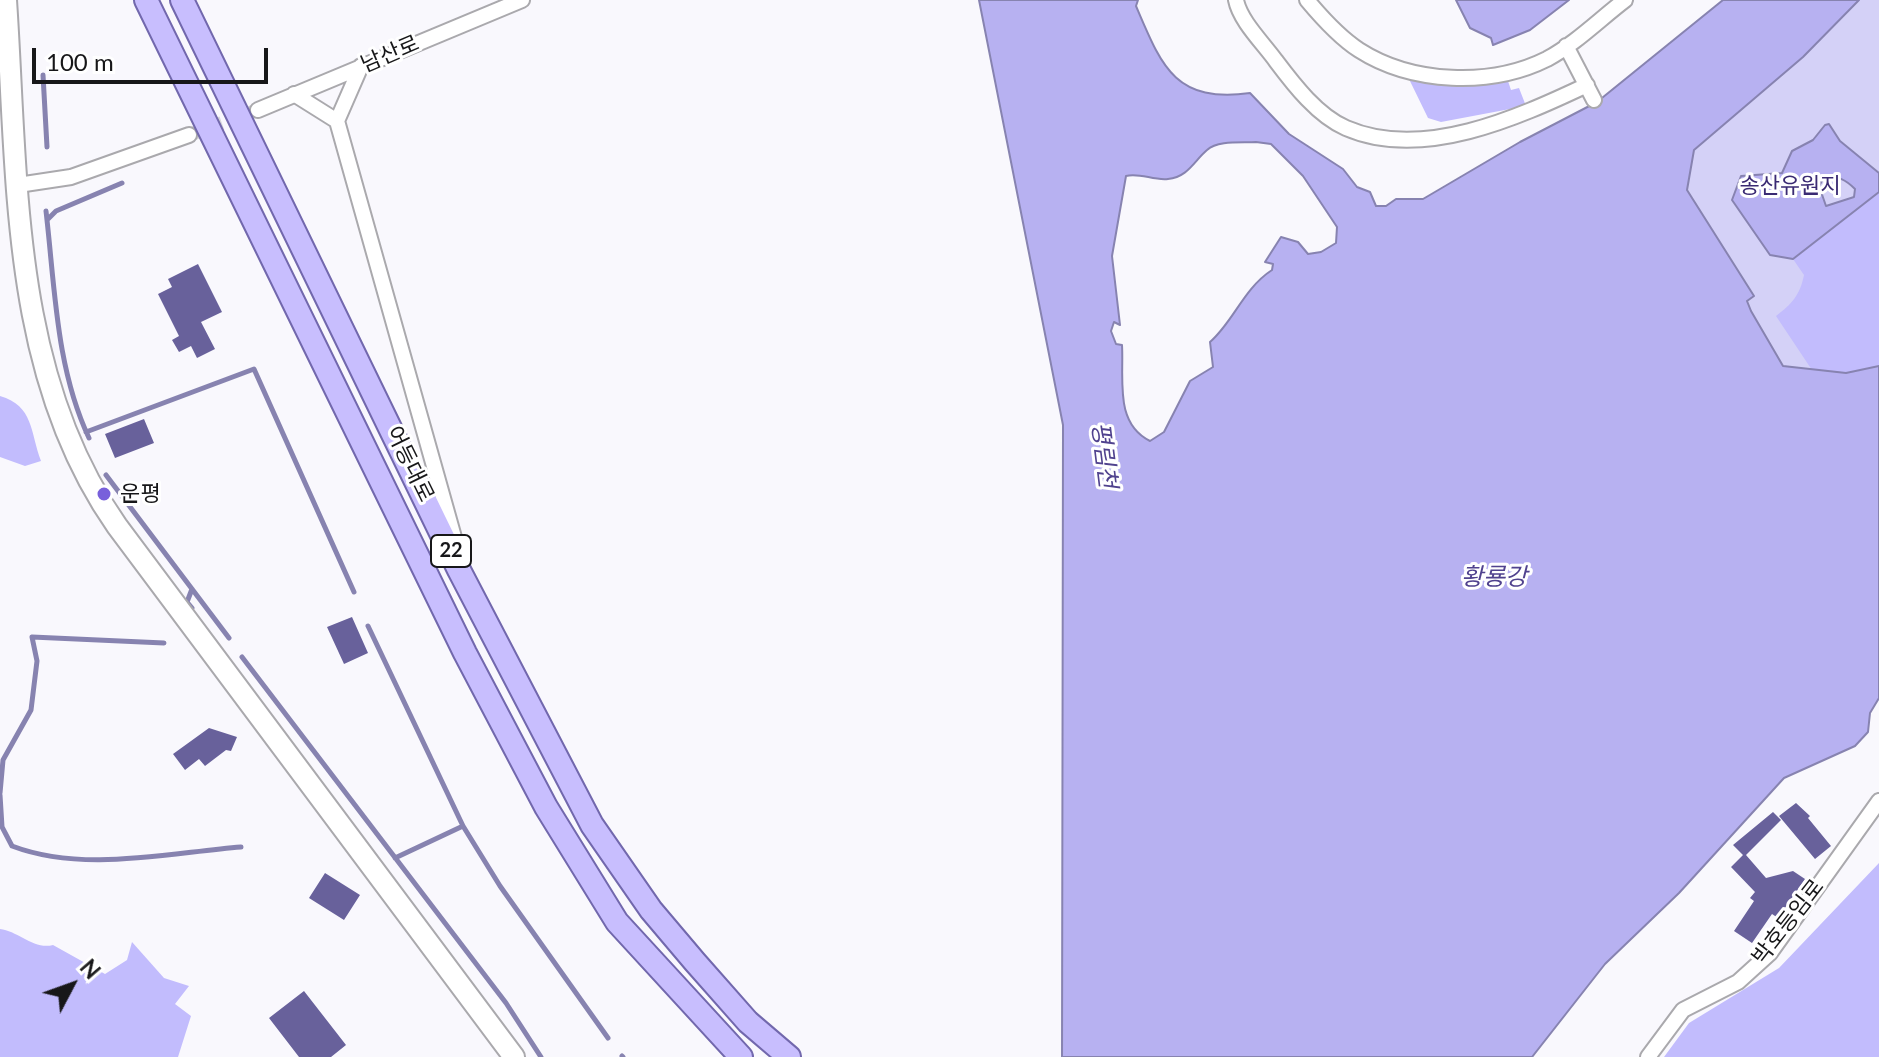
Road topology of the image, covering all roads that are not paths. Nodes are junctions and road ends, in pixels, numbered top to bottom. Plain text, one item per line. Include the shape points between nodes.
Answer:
1 (6, 0) edge
2 (146, 0) edge
3 (182, 0) edge
4 (522, 0) edge
5 (1236, 0) edge
6 (1307, 0) edge
7 (1625, 0) edge
8 (1566, 46) junction
9 (361, 66) junction
10 (1587, 85) junction
11 (294, 94) junction
12 (1594, 100) dead end
13 (258, 110) tunnel mouth
14 (337, 121) junction
15 (189, 135) tunnel mouth
16 (18, 185) junction
17 (468, 587) junction
18 (1879, 801) edge
19 (514, 1057) edge
20 (741, 1057) edge
21 (789, 1057) edge
22 (1648, 1057) edge

1 - 16 main road
2 - 20 main road, 어등대로 / 22 via 465,653 546,807 617,922
3 - 17 main road, 어등대로 / 22
4 - 9 street, 남산로
5 - 10 street via 1298,91 1344,127 1391,141 1458,132 1523,114
6 - 8 street via 1360,51 1411,72 1475,79 1517,70
7 - 8 street
8 - 10 street
9 - 11 street, 남산로
9 - 14 street
10 - 12 street
11 - 13 street, 남산로
11 - 14 street
14 - 17 street
15 - 16 street via 71,177
16 - 19 main road via 36,336 65,435 89,483 214,660
17 - 21 main road, 어등대로 / 22 via 592,825 695,962 748,1022
18 - 22 street, 박호등임로 via 1770,953 1738,982 1683,1010

